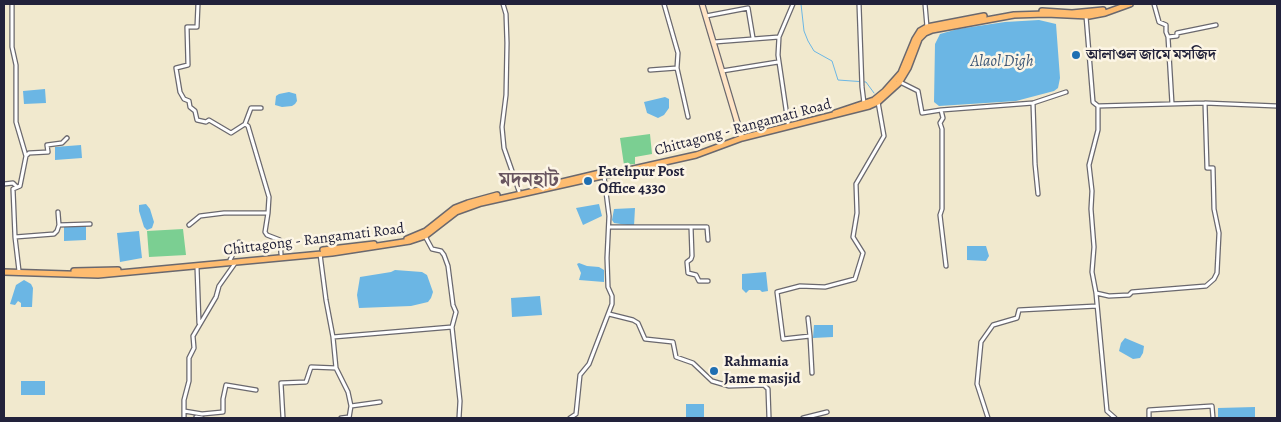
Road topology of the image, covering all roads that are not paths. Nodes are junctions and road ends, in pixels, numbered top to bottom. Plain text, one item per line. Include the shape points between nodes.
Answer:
1 (12, 4) edge
2 (198, 4) edge
3 (504, 4) edge
4 (664, 4) edge
5 (702, 4) edge
6 (793, 4) edge
7 (859, 4) edge
8 (924, 4) edge
9 (1120, 4) edge
10 (1130, 4) edge
11 (1154, 4) edge
12 (706, 16) junction
13 (1086, 16) junction
14 (1216, 25) dead end
15 (927, 26) junction
16 (779, 37) junction
17 (1168, 37) junction
18 (753, 38) junction
19 (714, 42) junction
20 (778, 62) junction
21 (677, 68) junction
22 (650, 70) dead end
23 (721, 71) junction
24 (900, 81) junction
25 (1066, 92) dead end
26 (878, 102) junction
27 (1033, 103) junction
28 (1205, 103) junction
29 (864, 104) junction
30 (1172, 104) junction
31 (1098, 106) junction
32 (1277, 106) edge
33 (261, 108) dead end
34 (941, 110) junction
35 (688, 117) dead end
36 (788, 123) dead end
37 (244, 124) junction
38 (741, 135) junction
39 (67, 138) dead end
40 (26, 156) junction
41 (604, 176) junction
42 (4, 184) edge
43 (17, 187) junction
44 (519, 191) junction
45 (1038, 194) dead end
46 (58, 212) dead end
47 (268, 213) junction
48 (90, 224) dead end
49 (59, 225) junction
50 (189, 225) dead end
51 (609, 227) junction
52 (691, 227) junction
53 (425, 236) junction
54 (14, 237) junction
55 (708, 240) dead end
56 (239, 242) dead end
57 (281, 254) junction
58 (320, 254) junction
59 (230, 260) junction
60 (237, 262) junction
61 (946, 266) dead end
62 (196, 267) junction
63 (4, 271) edge
64 (19, 271) junction
65 (708, 280) dead end
66 (1096, 293) junction
67 (1097, 306) junction
68 (609, 314) junction
69 (808, 318) dead end
70 (200, 324) junction
71 (452, 327) junction
72 (810, 336) junction
73 (333, 338) junction
74 (336, 368) junction
75 (812, 373) dead end
76 (256, 390) dead end
77 (380, 402) dead end
78 (351, 406) junction
79 (184, 411) junction
80 (827, 412) dead end
81 (184, 418) edge
82 (196, 418) edge
83 (202, 418) edge
84 (283, 418) edge
85 (341, 418) edge
86 (349, 418) edge
87 (459, 418) edge
88 (570, 418) edge
89 (770, 418) edge
90 (803, 418) edge
91 (988, 418) edge
92 (1115, 418) edge
93 (1149, 418) edge
94 (1213, 418) edge

1 - 40 street via 16,122
2 - 37 street via 197,27 187,28 188,64 176,68 180,92 189,101 197,120 209,120 231,133
3 - 44 street via 507,43 502,127 504,148
4 - 21 street via 678,53
5 - 12 main road
6 - 16 street
7 - 29 street
8 - 15 street
9 - 15 highway via 1086,12 1052,10 992,14
10 - 13 highway, Chittagong - Rangamati Road
11 - 17 street via 1159,22 1166,25
12 - 18 street via 748,8
12 - 19 main road
13 - 24 highway, Chittagong - Rangamati Road via 1014,15 927,32 919,39
13 - 31 street via 1092,102
14 - 17 street via 1177,32 1177,36
15 - 29 highway, Chittagong - Rangamati Road via 915,39 902,73 874,100
16 - 18 street
16 - 20 street
17 - 30 street
18 - 19 street
19 - 23 main road
20 - 23 street
20 - 36 street
21 - 22 street
21 - 35 street
23 - 38 main road
24 - 26 highway, Chittagong - Rangamati Road
24 - 34 street via 918,90 922,113
25 - 27 street
26 - 41 highway, Chittagong - Rangamati Road via 843,114 742,138 696,155
26 - 72 street via 884,136 856,184 857,213 853,237 863,253 855,279 825,287 800,286 777,292 783,339
27 - 34 street
27 - 45 street
28 - 30 street
28 - 32 street
28 - 66 street via 1207,168 1213,168 1214,209 1219,233 1214,279 1206,286 1132,292 1129,295
29 - 38 highway, Chittagong - Rangamati Road
30 - 31 street
31 - 66 street via 1098,130 1089,164 1094,247 1092,272
33 - 37 street via 251,108
34 - 61 street via 940,215
37 - 47 street via 248,126 267,192
38 - 44 highway, Chittagong - Rangamati Road via 694,154
39 - 40 street via 62,143 48,145 48,152
40 - 43 street via 20,186
41 - 51 street
41 - 53 highway, Chittagong - Rangamati Road via 464,208
42 - 43 street via 12,183
43 - 54 street via 13,190
44 - 57 highway, Chittagong - Rangamati Road via 455,208 426,231 410,238
46 - 49 street
47 - 50 street via 200,216
47 - 57 street via 265,232 280,240
48 - 49 street
49 - 54 street via 54,234
51 - 52 street
51 - 68 street via 607,258 612,304
52 - 55 street via 707,227
52 - 65 street via 692,256 687,262 688,273 696,275 699,281
53 - 58 highway, Chittagong - Rangamati Road via 362,250
53 - 71 street via 432,249 441,251 446,260 456,312
54 - 64 street
56 - 59 street
57 - 59 highway, Chittagong - Rangamati Road
58 - 60 highway, Chittagong - Rangamati Road
58 - 73 street
59 - 64 highway, Chittagong - Rangamati Road via 104,271
60 - 62 highway, Chittagong - Rangamati Road
60 - 70 street via 218,286 216,297
62 - 63 highway, Chittagong - Rangamati Road via 98,275
62 - 70 street
63 - 64 highway, Chittagong - Rangamati Road
66 - 67 street
67 - 91 street via 1019,310 1017,318 993,325 981,342 977,384
67 - 92 street via 1107,411
68 - 88 street via 589,364 580,375 576,414
68 - 89 street via 638,323 645,339 673,342 676,357 693,363 712,381 729,386 764,385 768,389
69 - 72 street
70 - 79 street via 193,336
71 - 73 street
71 - 87 street
72 - 75 street
73 - 74 street
74 - 78 street
74 - 84 street via 311,367 306,382 281,383
76 - 79 street via 226,385 223,412 202,414
77 - 78 street
78 - 86 street
79 - 81 street
80 - 90 street
82 - 83 street
85 - 86 street
93 - 94 street via 1149,410 1212,406

